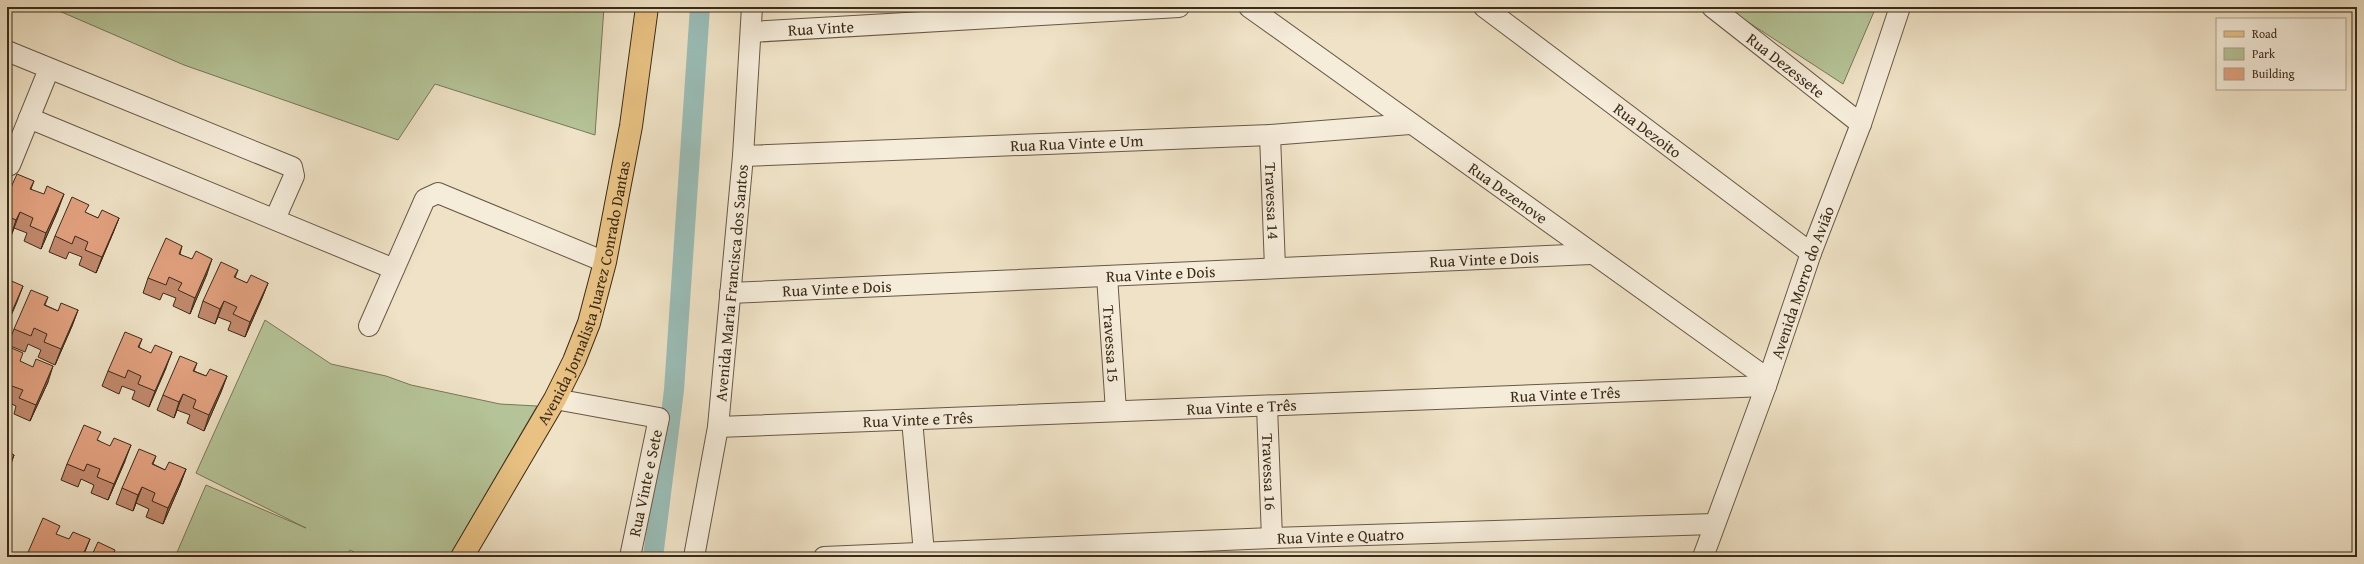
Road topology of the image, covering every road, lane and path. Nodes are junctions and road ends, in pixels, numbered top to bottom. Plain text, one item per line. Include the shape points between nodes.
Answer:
1 (647, 7) edge
2 (752, 7) edge
3 (1179, 7) edge
4 (1249, 7) edge
5 (1484, 7) edge
6 (1712, 7) edge
7 (1900, 7) edge
8 (751, 32) junction
9 (7, 51) edge
10 (49, 70) junction
11 (29, 118) junction
12 (1410, 124) junction
13 (1861, 124) junction
14 (1270, 134) junction
15 (742, 156) junction
16 (10, 165) dead end
17 (275, 219) junction
18 (1811, 253) junction
19 (1591, 254) junction
20 (605, 262) junction
21 (1275, 268) junction
22 (394, 270) junction
23 (1107, 276) junction
24 (730, 293) junction
25 (369, 326) dead end
26 (1767, 382) junction
27 (555, 399) junction
28 (1267, 406) junction
29 (1116, 411) junction
30 (912, 420) junction
31 (718, 427) junction
32 (1714, 524) junction
33 (1272, 538) junction
34 (1188, 550) edge
35 (924, 553) junction
36 (462, 557) edge
37 (630, 557) edge
38 (694, 557) edge
39 (824, 557) edge
40 (1703, 557) edge

1 - 20 main road, Avenida Jornalista Juarez Conrado Dantas via 631,126
2 - 8 street, Avenida Maria Francisca dos Santos
3 - 8 street, Rua Vinte
4 - 12 street, Rua Dezenove
5 - 18 street, Rua Dezoito
6 - 13 street, Rua Dezessete
7 - 13 street, Avenida Morro do Avião
8 - 15 street, Avenida Maria Francisca dos Santos
9 - 10 street
10 - 11 street
10 - 17 street via 292,167 294,176
11 - 16 street
11 - 17 street
12 - 14 street, Rua Rua Vinte e Um
12 - 19 street, Rua Dezenove
13 - 18 street, Avenida Morro do Avião
14 - 15 street, Rua Rua Vinte e Um
14 - 21 street, Travessa 14
15 - 24 street, Avenida Maria Francisca dos Santos
17 - 22 street
18 - 26 street, Avenida Morro do Avião
19 - 21 street, Rua Vinte e Dois
19 - 26 street, Rua Dezenove
20 - 22 street via 438,193 425,199
20 - 27 main road, Avenida Jornalista Juarez Conrado Dantas via 590,323
21 - 23 street, Rua Vinte e Dois
22 - 25 street
23 - 24 street, Rua Vinte e Dois
23 - 29 street, Travessa 15
24 - 31 street, Avenida Maria Francisca dos Santos
26 - 28 street, Rua Vinte e Três
26 - 32 street, Avenida Morro do Avião
27 - 36 main road, Avenida Jornalista Juarez Conrado Dantas
27 - 37 street, Rua Vinte e Sete via 659,418
28 - 29 street, Rua Vinte e Três
28 - 33 street, Travessa 16
29 - 30 street, Rua Vinte e Três
30 - 31 street, Rua Vinte e Três
30 - 35 street
31 - 38 street, Avenida Maria Francisca dos Santos
32 - 33 street, Rua Vinte e Quatro
32 - 40 street, Avenida Morro do Avião
33 - 34 street, Rua Vinte e Quatro
34 - 35 street, Rua Vinte e Quatro
35 - 39 street, Rua Vinte e Quatro

